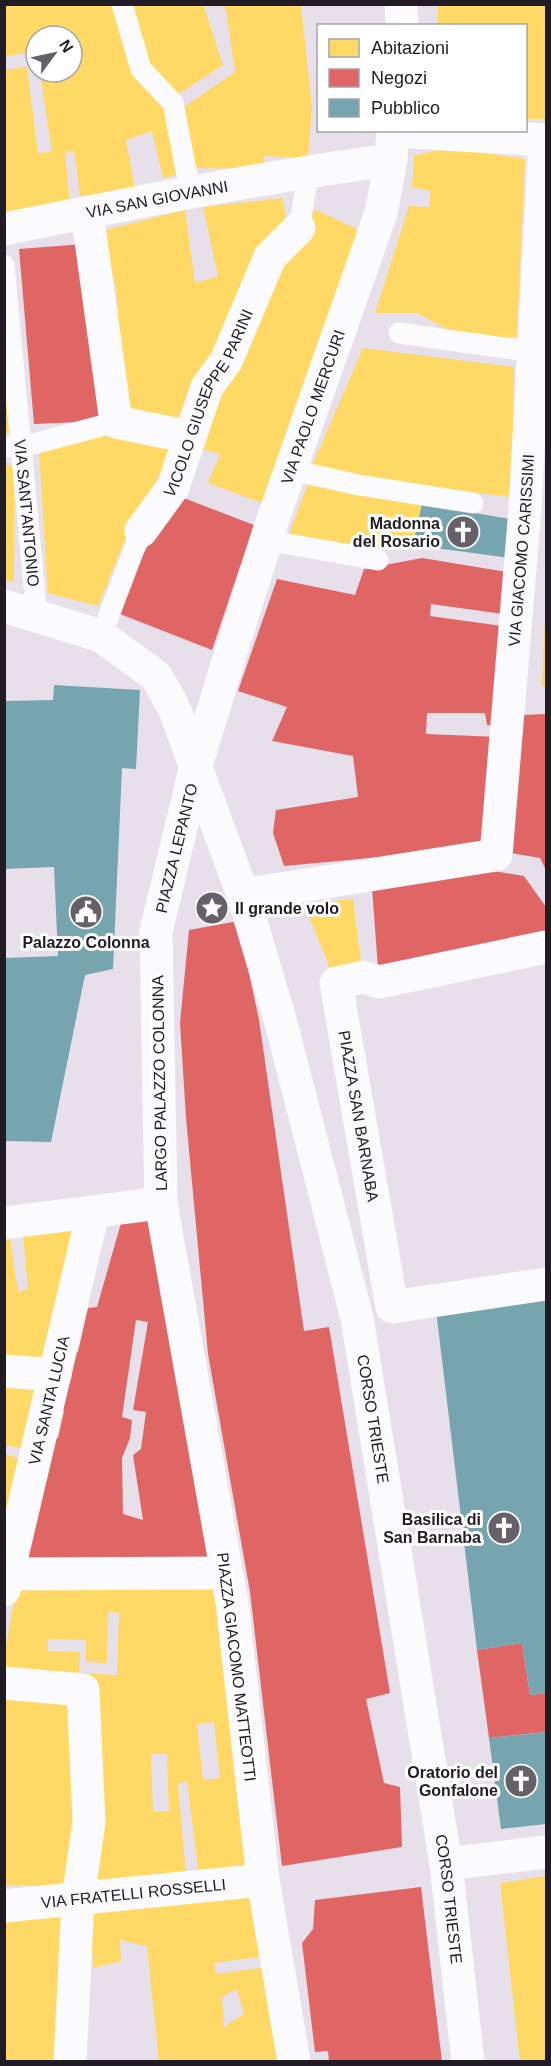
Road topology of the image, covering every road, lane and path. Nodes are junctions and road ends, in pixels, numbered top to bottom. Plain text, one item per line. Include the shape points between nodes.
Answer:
1 (122, 4) edge
2 (392, 141) edge
3 (309, 171) junction
4 (190, 191) junction
5 (87, 212) junction
6 (299, 228) joint
7 (4, 229) edge
8 (4, 265) edge
9 (399, 333) dead end
10 (533, 352) junction
11 (116, 422) junction
12 (190, 437) junction
13 (13, 447) edge
14 (291, 470) junction
15 (473, 503) dead end
16 (141, 531) joint
17 (266, 540) junction
18 (378, 560) dead end
19 (4, 606) edge
20 (37, 618) junction
21 (102, 636) junction
22 (156, 676) junction
23 (222, 681) junction
24 (196, 766) junction
25 (243, 895) junction
26 (156, 931) joint
27 (546, 947) edge
28 (161, 1203) junction
29 (93, 1212) junction
30 (19, 1221) edge
31 (546, 1284) edge
32 (4, 1371) edge
33 (55, 1375) junction
34 (8, 1568) edge
35 (226, 1573) junction
36 (4, 1683) edge
37 (546, 1852) edge
38 (446, 1864) junction
39 (263, 1880) junction
40 (78, 1899) junction
41 (4, 1906) edge
42 (70, 2061) edge
43 (294, 2061) edge
44 (468, 2061) edge

1 - 4 lane via 141,69 173,103
2 - 3 street, VIA SAN GIOVANNI
2 - 10 street, VIA GIACOMO CARISSIMI via 545,140
2 - 14 street, VIA PAOLO MERCURI via 381,213
3 - 4 street, VIA SAN GIOVANNI
3 - 6 lane, VICOLO GIUSEPPE PARINI
4 - 5 street, VIA SAN GIOVANNI
5 - 7 street, VIA SAN GIOVANNI
5 - 11 street
6 - 12 street, VICOLO GIUSEPPE PARINI via 270,257 226,361 207,387
8 - 13 lane, VIA SANT'ANTONIO
9 - 10 lane
10 - 25 street, VIA GIACOMO CARISSIMI via 525,509 496,855
11 - 12 street
11 - 13 lane
12 - 16 street, VICOLO GIUSEPPE PARINI via 173,487
13 - 20 lane, VIA SANT'ANTONIO
14 - 15 lane
14 - 17 street, VIA PAOLO MERCURI
16 - 21 lane, VICOLO GIUSEPPE PARINI
17 - 18 lane
17 - 23 street, VIA PAOLO MERCURI
19 - 20 street
20 - 21 street
21 - 22 street
22 - 23 street via 188,688
22 - 24 street via 174,708
23 - 24 street, PIAZZA LEPANTO
24 - 25 street, PIAZZA LEPANTO
24 - 26 street, PIAZZA LEPANTO
25 - 38 street, CORSO TRIESTE via 281,1023 357,1318
26 - 28 street, LARGO PALAZZO COLONNA
27 - 31 street, PIAZZA SAN BARNABA via 379,982 363,976 336,982 392,1307
28 - 29 street, LARGO PALAZZO COLONNA
28 - 35 street, PIAZZA GIACOMO MATTEOTTI
29 - 30 street, LARGO PALAZZO COLONNA
29 - 33 street, VIA SANTA LUCIA
32 - 33 street
33 - 34 street, VIA SANTA LUCIA
34 - 35 street
35 - 39 street, PIAZZA GIACOMO MATTEOTTI
36 - 40 street via 82,1690 89,1822
37 - 38 street
38 - 44 street, CORSO TRIESTE
39 - 40 street, VIA FRATELLI ROSSELLI
39 - 43 street, PIAZZA GIACOMO MATTEOTTI
40 - 41 street, VIA FRATELLI ROSSELLI
40 - 42 street

